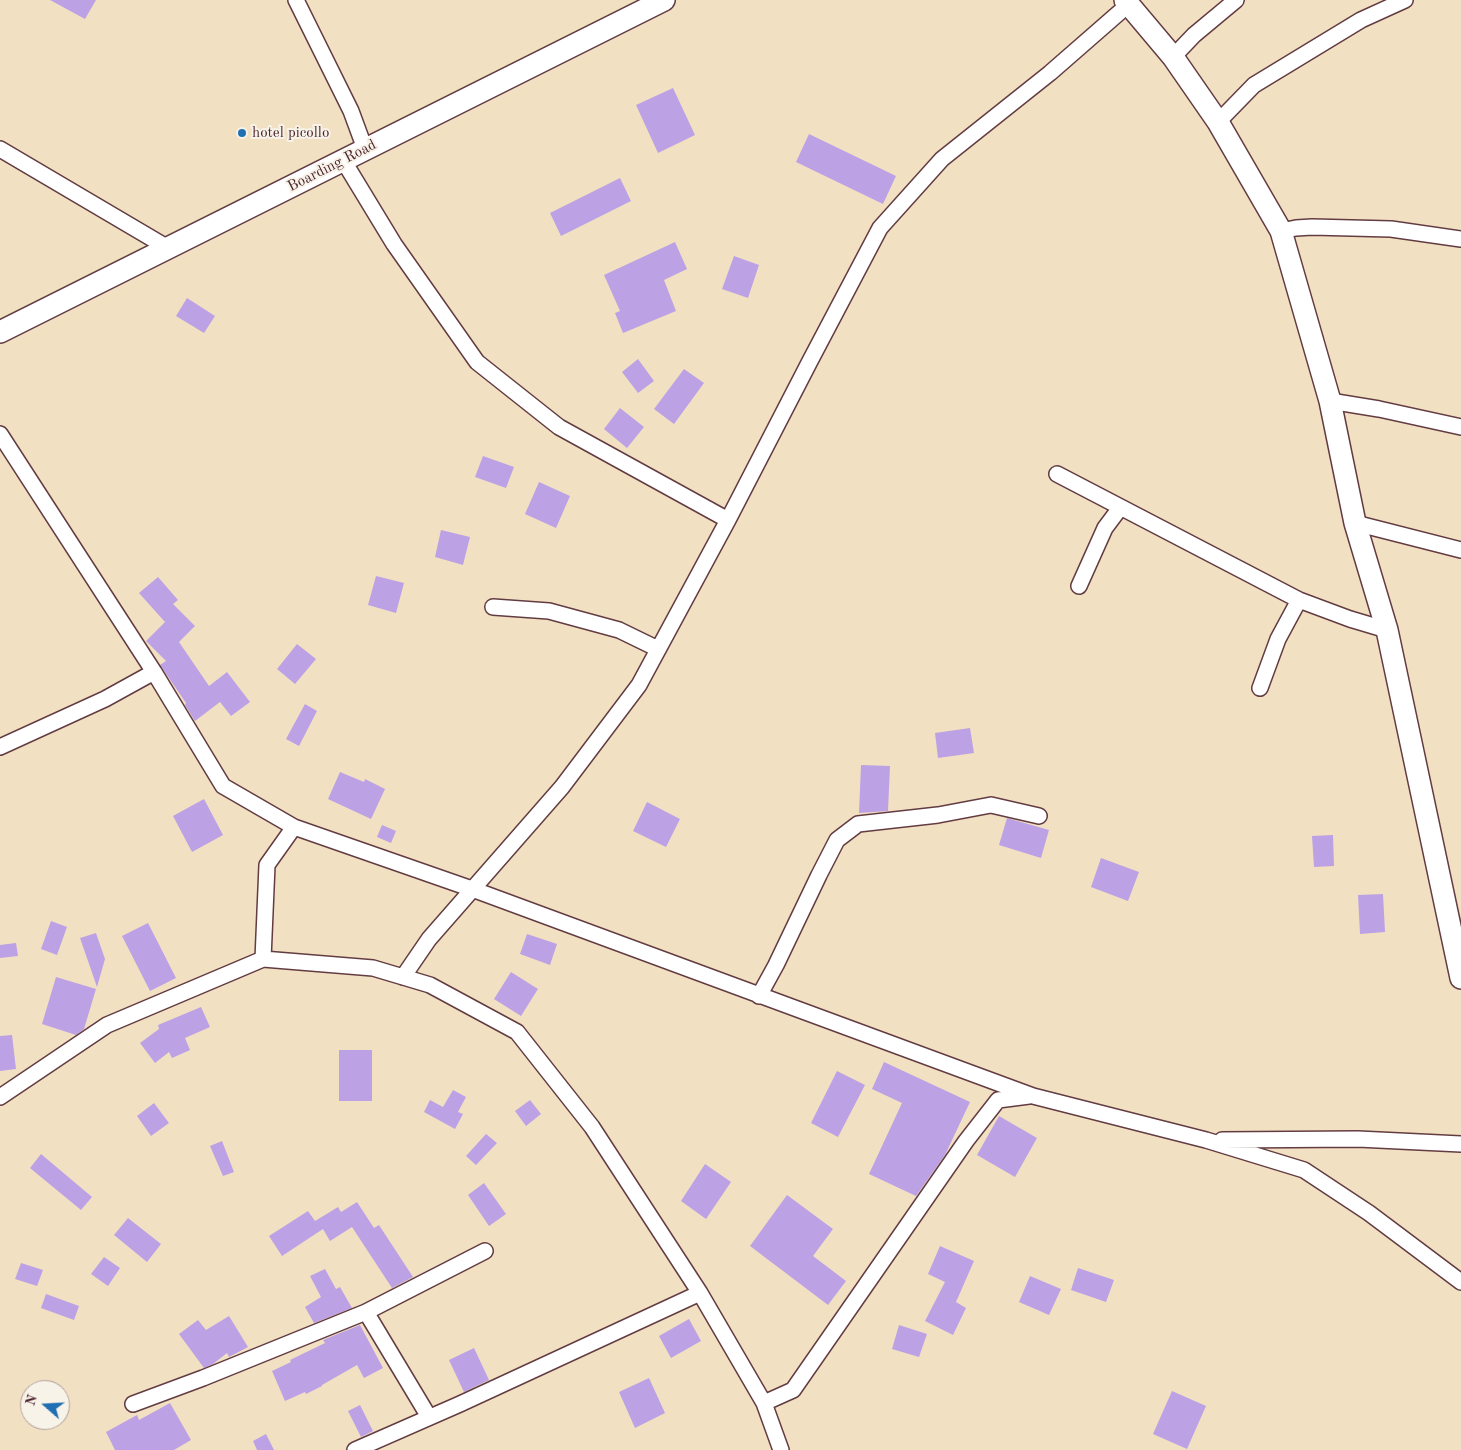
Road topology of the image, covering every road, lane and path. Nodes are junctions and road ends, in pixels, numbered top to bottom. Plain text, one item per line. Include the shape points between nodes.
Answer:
1 (296, 0) edge
2 (664, 0) edge
3 (1236, 0) edge
4 (1405, 0) edge
5 (1127, 2) edge
6 (1174, 57) junction
7 (1218, 122) junction
8 (0, 149) edge
9 (364, 149) junction
10 (342, 160) junction
11 (1281, 231) junction
12 (1461, 239) edge
13 (168, 248) junction
14 (0, 332) edge
15 (1330, 401) junction
16 (1461, 427) edge
17 (0, 434) edge
18 (1057, 474) dead end
19 (1120, 508) junction
20 (728, 520) junction
21 (1355, 523) junction
22 (1461, 550) edge
23 (1079, 586) dead end
24 (1299, 600) junction
25 (493, 607) dead end
26 (1387, 630) junction
27 (658, 649) junction
28 (154, 672) junction
29 (1260, 688) dead end
30 (0, 747) edge
31 (1039, 816) dead end
32 (294, 827) junction
33 (472, 889) junction
34 (1455, 923) edge
35 (263, 959) junction
36 (403, 977) junction
37 (1461, 978) edge
38 (759, 996) junction
39 (1033, 1096) junction
40 (0, 1097) edge
41 (1206, 1140) junction
42 (1461, 1144) edge
43 (485, 1251) dead end
44 (1461, 1282) edge
45 (700, 1293) junction
46 (366, 1312) junction
47 (764, 1403) junction
48 (133, 1404) dead end
49 (429, 1417) junction
50 (355, 1450) edge
51 (781, 1450) edge

1 - 9 street via 351,111
2 - 9 main road, Boarding Road
3 - 6 street via 1194,35
4 - 7 street via 1361,20 1254,85
5 - 6 main road
5 - 20 street via 1050,73 942,159 880,228
6 - 7 main road
7 - 11 main road
8 - 13 street
9 - 10 main road, Boarding Road
10 - 13 main road, Boarding Road
10 - 20 street via 394,244 476,362 559,427
11 - 12 street via 1312,227 1391,229
11 - 15 main road
13 - 14 main road, Boarding Road
15 - 16 street
15 - 21 main road
17 - 28 street
18 - 19 street
19 - 23 street via 1105,528
19 - 24 street
20 - 27 street
21 - 22 street
21 - 26 main road
24 - 26 street
24 - 29 street via 1278,639
25 - 27 street via 549,611 619,630
26 - 34 main road
27 - 33 street via 640,684 562,787
28 - 30 street via 105,699
28 - 32 street via 223,786
31 - 38 street via 991,805 858,824 837,840
32 - 33 street
32 - 35 street via 267,865
33 - 36 street via 429,939
33 - 38 street
34 - 37 main road
35 - 36 street via 373,968
35 - 40 street via 107,1025
36 - 45 street via 430,985 517,1032 592,1127
38 - 39 street
39 - 41 street
39 - 47 street via 998,1100 793,1390
41 - 42 street via 1358,1139
41 - 44 street via 1304,1170 1369,1213
43 - 46 street
45 - 47 street
45 - 49 street
46 - 48 street
46 - 49 street
47 - 51 street
49 - 50 street

